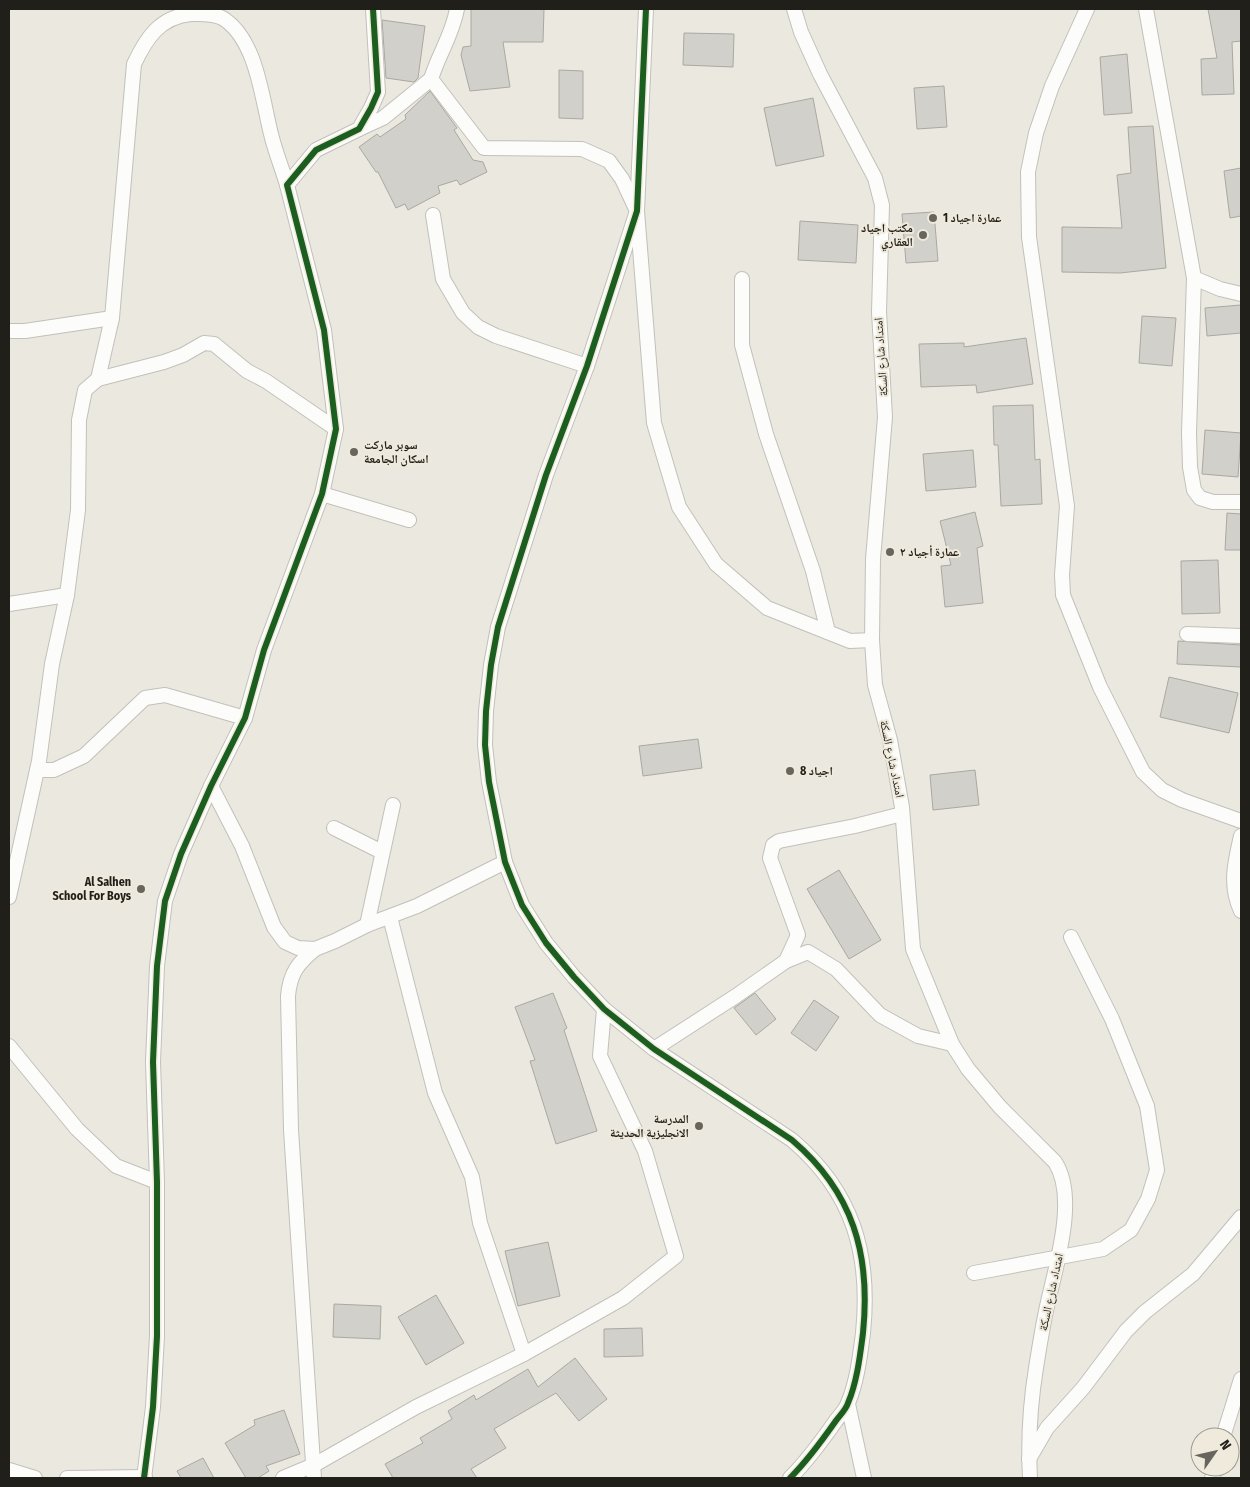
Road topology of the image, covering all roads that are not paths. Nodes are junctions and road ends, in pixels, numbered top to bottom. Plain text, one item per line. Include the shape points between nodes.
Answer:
1 (373, 9) edge
2 (457, 9) edge
3 (646, 9) edge
4 (794, 9) edge
5 (1087, 9) edge
6 (1146, 9) edge
7 (431, 79) junction
8 (358, 129) junction
9 (287, 185) junction
10 (638, 211) junction
11 (433, 215) dead end
12 (742, 278) dead end
13 (1194, 278) junction
14 (1241, 294) edge
15 (112, 318) junction
16 (9, 331) edge
17 (587, 366) junction
18 (98, 379) junction
19 (336, 429) junction
20 (322, 494) junction
21 (1241, 502) edge
22 (409, 520) dead end
23 (67, 595) junction
24 (9, 604) edge
25 (828, 632) junction
26 (1187, 634) dead end
27 (1241, 636) edge
28 (872, 640) junction
29 (245, 718) junction
30 (37, 770) junction
31 (211, 786) junction
32 (393, 805) dead end
33 (902, 814) junction
34 (1241, 821) edge
35 (334, 828) dead end
36 (1241, 836) edge
37 (382, 852) junction
38 (505, 862) junction
39 (9, 897) edge
40 (1241, 911) edge
41 (390, 917) junction
42 (367, 925) junction
43 (1071, 937) dead end
44 (315, 948) junction
45 (786, 960) junction
46 (604, 1009) junction
47 (952, 1044) junction
48 (9, 1046) edge
49 (654, 1048) junction
50 (157, 1182) junction
51 (1241, 1217) edge
52 (1060, 1258) junction
53 (974, 1273) dead end
54 (524, 1354) junction
55 (1241, 1379) edge
56 (848, 1404) junction
57 (1226, 1427) edge
58 (1029, 1460) junction
59 (9, 1470) edge
60 (314, 1471) edge
61 (35, 1478) edge
62 (68, 1478) edge
63 (144, 1478) edge
64 (283, 1478) edge
65 (790, 1478) edge
66 (864, 1478) edge
67 (1030, 1478) edge

1 - 8 street via 378,92
2 - 7 street via 453,30 438,56
3 - 10 street
4 - 28 street, امتداد شارع السكة via 820,74 874,178 882,205 879,312 885,417 873,559
5 - 34 street via 1052,86 1036,133 1028,172 1029,237 1067,506 1062,575 1064,595 1100,687 1143,772 1169,794
6 - 13 street
7 - 8 street via 383,118
7 - 10 street via 484,148 582,149 609,161
8 - 9 street via 316,150
9 - 15 street via 271,135 261,86 243,39 224,19 204,13 184,15 154,29 134,64
9 - 19 street via 324,330
10 - 17 street
10 - 25 street via 654,423 679,507 716,564 767,608
11 - 17 street via 443,279 463,313 478,327 496,336
12 - 25 street via 742,345 766,434 812,571
13 - 14 street
13 - 21 street via 1189,433 1194,490 1200,498 1214,502
15 - 16 street
15 - 18 street
17 - 38 street via 540,494 498,626 491,665 485,745
18 - 19 street via 164,362 204,343 214,344 247,371
18 - 23 street via 85,390 79,420 78,510
19 - 20 street
20 - 22 street
20 - 29 street via 264,650
23 - 24 street
23 - 30 street via 52,664
25 - 28 street via 850,641
26 - 27 street
28 - 33 street, امتداد شارع السكة via 875,685 890,740
29 - 30 street via 164,695 145,698 84,756 54,770
29 - 31 street
30 - 39 street
31 - 44 street via 242,846 274,927 286,942 298,948
31 - 50 street via 181,854 165,901 157,966 154,1062
32 - 37 street
33 - 45 street via 773,845 770,858 798,935
33 - 47 street, امتداد شارع السكة via 913,949
35 - 37 street
36 - 40 street via 1233,877
37 - 42 street
38 - 41 street
38 - 46 street via 522,905 546,943
41 - 42 street
41 - 54 street via 435,1093 472,1177 480,1223
42 - 44 street
43 - 52 street via 1112,1019 1147,1106 1157,1170 1148,1199 1131,1230 1104,1249
44 - 60 street via 298,962 290,978 288,996 291,1130
45 - 47 street via 808,952 836,969 880,1015 918,1036
45 - 49 street
46 - 49 street
46 - 54 street via 600,1056 645,1151 676,1256 623,1298
47 - 52 street, امتداد شارع السكة via 968,1070 1060,1170 1065,1188
48 - 50 street via 83,1136 116,1166
49 - 56 street via 792,1140 821,1168 841,1196 855,1227 864,1276 865,1315 861,1353
50 - 63 street via 157,1336
51 - 58 street via 1193,1274 1126,1331 1083,1388 1047,1428
52 - 53 street
52 - 58 street, امتداد شارع السكة via 1046,1310 1036,1368 1029,1417
54 - 60 street via 416,1407
55 - 57 street
56 - 65 street via 808,1460
56 - 66 street
58 - 67 street, امتداد شارع السكة
59 - 61 street
60 - 64 street
62 - 63 street

